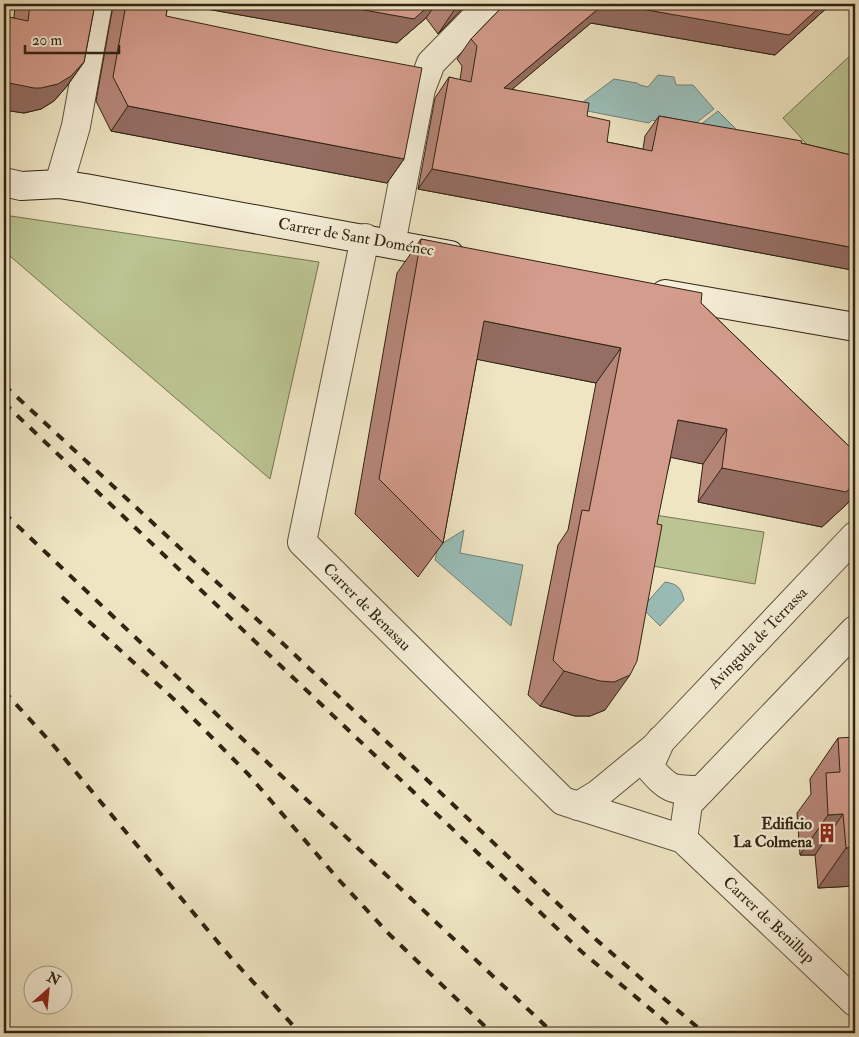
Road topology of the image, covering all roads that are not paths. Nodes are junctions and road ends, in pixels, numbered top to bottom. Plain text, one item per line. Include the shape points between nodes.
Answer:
1 (98, 4) edge
2 (489, 4) edge
3 (4, 182) edge
4 (59, 184) junction
5 (378, 241) junction
6 (477, 259) edge
7 (640, 290) edge
8 (855, 327) edge
9 (855, 536) edge
10 (855, 630) edge
11 (661, 740) junction
12 (701, 790) junction
13 (578, 806) junction
14 (683, 839) junction
15 (855, 1002) edge

1 - 4 street via 76,126
2 - 5 street via 431,63
3 - 4 street, Carrer de Sant Doménec via 21,186
4 - 5 street, Carrer de Sant Doménec
5 - 6 street, Carrer de Sant Doménec
5 - 13 street, Carrer de Benasau via 302,542 563,801
7 - 8 street
9 - 11 street, Avinguda de Terrassa
10 - 12 street
11 - 12 street, Avinguda de Terrassa via 649,767 664,784 676,790
11 - 13 street, Avinguda de Terrassa via 598,794
12 - 14 street via 688,804
13 - 14 street, Carrer de Benasau
14 - 15 street, Carrer de Benillup

